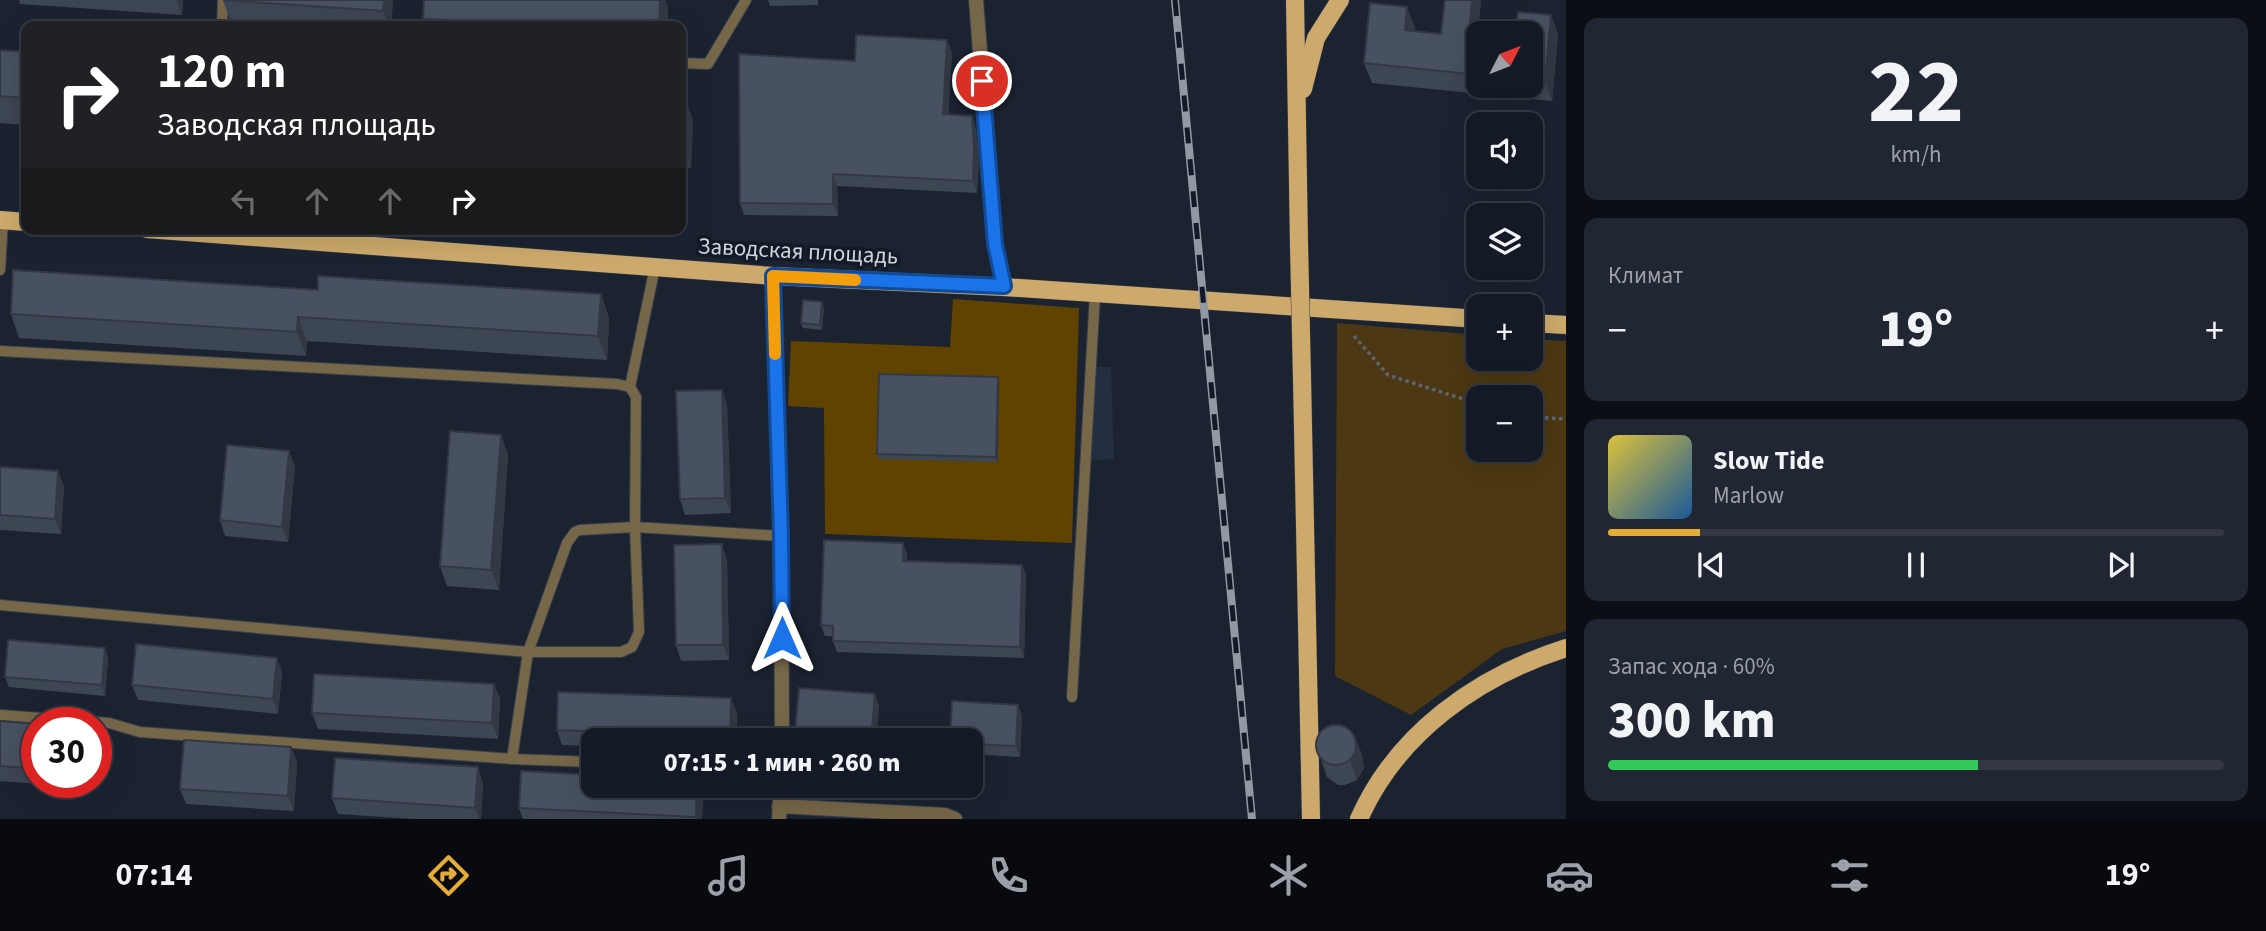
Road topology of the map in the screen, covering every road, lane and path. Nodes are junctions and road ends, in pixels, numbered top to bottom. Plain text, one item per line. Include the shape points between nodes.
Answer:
1 (223, 0) edge
2 (746, 0) edge
3 (976, 0) edge
4 (1294, 0) edge
5 (1340, 0) edge
6 (222, 21) edge
7 (686, 63) edge
8 (1297, 123) junction
9 (2, 220) edge
10 (21, 222) edge
11 (257, 235) edge
12 (655, 267) junction
13 (0, 270) edge
14 (773, 276) junction
15 (1004, 286) junction
16 (1095, 294) junction
17 (1466, 318) edge
18 (1543, 324) edge
19 (1566, 325) edge
20 (1354, 336) dead end
21 (0, 351) edge
22 (630, 387) junction
23 (1466, 400) edge
24 (1543, 418) edge
25 (1566, 419) edge
26 (635, 527) junction
27 (781, 536) junction
28 (0, 606) edge
29 (1566, 648) edge
30 (528, 652) junction
31 (1072, 696) dead end
32 (0, 715) edge
33 (782, 728) edge
34 (512, 759) junction
35 (581, 762) edge
36 (779, 812) edge
37 (954, 819) edge
38 (1311, 819) edge
39 (1359, 819) edge

1 - 6 lane
2 - 7 lane via 708,64
3 - 15 street via 995,244
4 - 8 main road
5 - 8 main road via 1316,38
8 - 38 main road, bridge
9 - 10 main road
9 - 13 lane
11 - 12 main road, Заводская площадь
12 - 14 main road, Заводская площадь
12 - 22 lane
14 - 15 main road, Заводская площадь
14 - 27 street
15 - 16 main road, Заводская площадь
16 - 17 main road, Заводская площадь
16 - 31 lane
18 - 19 main road
20 - 23 path via 1388,375
21 - 22 lane
22 - 26 lane via 636,397
24 - 25 path
26 - 27 lane
26 - 30 lane via 580,530 570,537
26 - 30 lane via 639,632 632,646 612,653
27 - 33 street
28 - 30 lane
29 - 39 main road via 1502,673 1457,700 1390,766
30 - 34 lane
32 - 34 lane via 109,723 140,732
34 - 35 lane
36 - 37 street via 945,815

